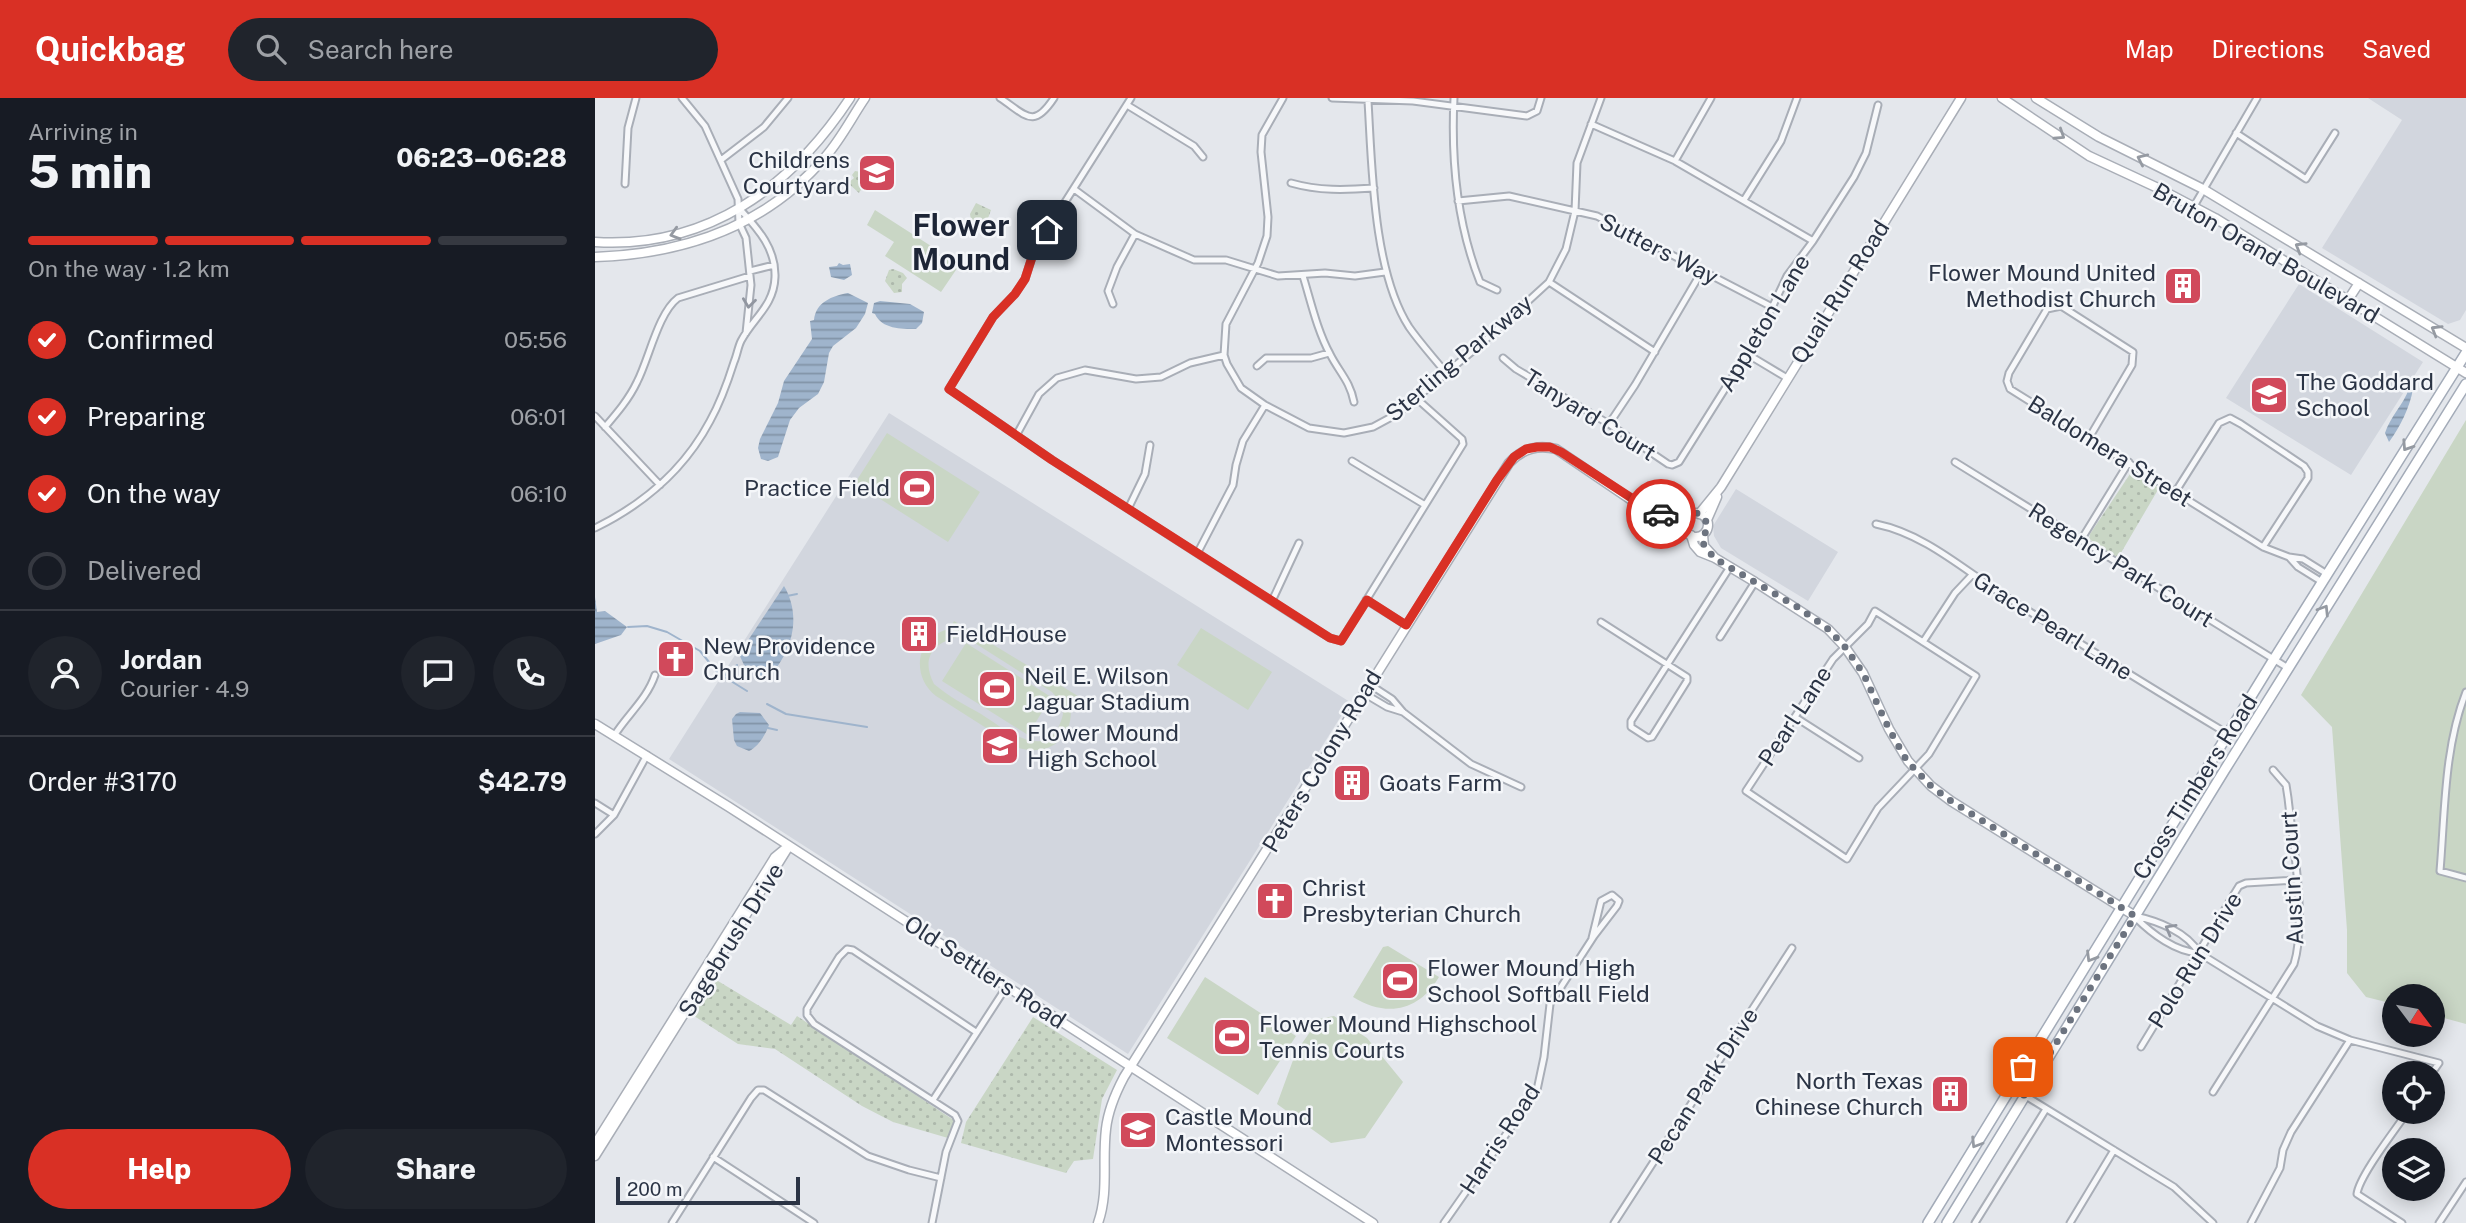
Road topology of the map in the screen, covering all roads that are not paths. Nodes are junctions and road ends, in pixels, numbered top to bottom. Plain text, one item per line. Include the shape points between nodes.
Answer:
1 (636, 98) edge
2 (683, 98) edge
3 (788, 98) edge
4 (850, 98) edge
5 (865, 98) edge
6 (1000, 98) edge
7 (1054, 98) edge
8 (1131, 98) edge
9 (1283, 98) edge
10 (1332, 98) edge
11 (1454, 98) edge
12 (1541, 98) edge
13 (1601, 98) edge
14 (1711, 98) edge
15 (1797, 98) edge
16 (1961, 98) edge
17 (2002, 98) edge
18 (2036, 98) edge
19 (2257, 98) edge
20 (1369, 101) junction
21 (1127, 105) junction
22 (1878, 105) dead end
23 (844, 106) junction
24 (1453, 106) junction
25 (855, 113) junction
26 (1591, 124) junction
27 (2335, 132) dead end
28 (2235, 133) junction
29 (1203, 157) dead end
30 (721, 160) junction
31 (1675, 162) junction
32 (1291, 183) dead end
33 (625, 184) dead end
34 (1374, 188) junction
35 (1074, 189) junction
36 (2203, 189) junction
37 (1744, 200) junction
38 (1458, 201) junction
39 (2194, 206) junction
40 (739, 208) junction
41 (1575, 211) junction
42 (748, 219) junction
43 (739, 223) junction
44 (1135, 234) junction
45 (1814, 241) junction
46 (595, 242) edge
47 (595, 257) edge
48 (774, 265) junction
49 (1256, 268) junction
50 (1702, 271) junction
51 (1385, 272) junction
52 (750, 274) junction
53 (1303, 276) junction
54 (1549, 282) junction
55 (2358, 282) junction
56 (1497, 290) dead end
57 (2348, 300) junction
58 (1113, 304) dead end
59 (1772, 307) junction
60 (745, 336) junction
61 (2466, 351) edge
62 (1655, 352) junction
63 (1329, 354) junction
64 (1747, 354) junction
65 (1224, 355) junction
66 (1503, 358) dead end
67 (1257, 366) dead end
68 (2457, 367) junction
69 (1447, 373) junction
70 (2466, 373) edge
71 (1787, 378) junction
72 (2466, 384) edge
73 (1416, 398) junction
74 (1354, 402) dead end
75 (1265, 405) junction
76 (595, 416) edge
77 (1609, 424) junction
78 (605, 428) junction
79 (1017, 434) junction
80 (2089, 438) junction
81 (1150, 445) dead end
82 (1352, 461) dead end
83 (1678, 462) joint
84 (1955, 462) dead end
85 (2129, 462) junction
86 (660, 485) junction
87 (1721, 487) junction
88 (2176, 491) junction
89 (1425, 505) junction
90 (1128, 509) junction
91 (1699, 514) junction
92 (1707, 520) junction
93 (1876, 524) dead end
94 (595, 528) edge
95 (1687, 528) junction
96 (1703, 535) junction
97 (2081, 540) junction
98 (1299, 543) dead end
99 (2263, 547) junction
100 (1198, 552) junction
101 (2289, 557) junction
102 (1714, 558) junction
103 (1730, 567) junction
104 (1972, 575) junction
105 (2324, 578) junction
106 (1755, 582) junction
107 (1367, 600) junction
108 (1272, 601) junction
109 (1601, 622) dead end
110 (1406, 625) junction
111 (1720, 637) dead end
112 (1923, 642) junction
113 (1845, 647) junction
114 (2274, 659) junction
115 (1667, 663) junction
116 (2288, 668) junction
117 (655, 675) dead end
118 (1369, 684) junction
119 (2466, 692) edge
120 (1365, 694) junction
121 (1403, 712) junction
122 (1795, 717) junction
123 (2457, 717) junction
124 (2466, 722) edge
125 (595, 724) edge
126 (2228, 734) junction
127 (614, 736) junction
128 (646, 755) junction
129 (1859, 758) dead end
130 (1915, 769) junction
131 (2273, 770) dead end
132 (1521, 787) dead end
133 (595, 803) edge
134 (614, 816) junction
135 (595, 834) edge
136 (789, 846) junction
137 (2466, 878) edge
138 (2296, 880) junction
139 (2121, 908) junction
140 (2135, 916) junction
141 (1592, 938) junction
142 (1792, 948) dead end
143 (2199, 953) junction
144 (1007, 986) junction
145 (2272, 999) junction
146 (976, 1032) junction
147 (2350, 1040) junction
148 (2141, 1047) dead end
149 (655, 1056) junction
150 (2430, 1061) edge
151 (1131, 1065) junction
152 (2011, 1087) junction
153 (2213, 1092) dead end
154 (2024, 1095) junction
155 (933, 1100) junction
156 (2046, 1109) junction
157 (2399, 1124) edge
158 (595, 1143) edge
159 (2114, 1150) junction
160 (595, 1156) edge
161 (713, 1157) junction
162 (941, 1178) junction
163 (2466, 1182) edge
164 (1371, 1222) edge
165 (672, 1223) edge
166 (814, 1223) edge
167 (932, 1223) edge
168 (1098, 1223) edge
169 (1444, 1223) edge
170 (1614, 1223) edge
171 (1928, 1223) edge
172 (1947, 1223) edge
173 (1975, 1223) edge
174 (2070, 1223) edge
175 (2213, 1223) edge
176 (2251, 1223) edge
177 (2402, 1223) edge
178 (2439, 1223) edge

1 - 33 street via 628,128
2 - 30 street via 705,125
3 - 30 street via 764,127
4 - 23 street
5 - 25 street
6 - 7 street via 1035,118
8 - 21 street
9 - 49 street via 1262,135 1268,218
10 - 20 street
11 - 24 street
12 - 24 street via 1537,111 1527,116
13 - 26 street, Sterling Parkway
14 - 31 street
15 - 37 street via 1781,141
16 - 71 street, Quail Run Road
17 -> 39 street, Bruton Orand Boulevard via 2089,156
36 -> 18 street, Bruton Orand Boulevard via 2114,145
19 - 28 street
20 - 24 street
20 - 34 street
21 - 29 street via 1194,146
21 - 35 street
22 - 45 street, Appleton Lane via 1866,153
23 - 25 street
23 - 40 street via 793,170
24 - 38 street
25 - 42 street via 816,167
26 - 31 street
26 - 41 street, Sterling Parkway via 1577,163
27 - 28 street via 2306,179
28 - 36 street
30 - 40 street
31 - 37 street
32 - 34 street via 1340,190
34 - 51 street
35 - 44 street
35 - 79 street via 1034,251 1025,279 993,317 949,389
36 - 39 street
55 -> 36 street, Bruton Orand Boulevard
37 - 45 street
38 - 41 street, Sutters Way via 1509,196
38 - 56 street via 1480,282
39 - 57 street, Bruton Orand Boulevard
40 - 42 street
40 - 43 street
40 -> 46 street via 698,228 663,238
41 - 50 street, Sutters Way via 1597,216
41 - 54 street, Sterling Parkway via 1566,249
42 - 43 street
42 - 48 street via 763,236
43 - 47 street via 669,250
43 - 52 street via 746,238
44 - 49 street via 1193,260 1226,260
44 - 58 street via 1108,291
45 - 59 street, Appleton Lane via 1787,276
48 - 52 street
48 - 60 street via 772,298
49 - 53 street via 1278,276
49 - 65 street via 1226,324
50 - 59 street, Sutters Way
50 - 62 street
51 - 53 street
51 - 69 street via 1408,325
52 -> 60 street
52 - 78 street via 673,301 638,380
53 - 63 street
54 - 62 street
54 - 69 street, Sterling Parkway
55 - 57 street
61 -> 55 street, Bruton Orand Boulevard
57 - 68 street, Bruton Orand Boulevard
59 - 64 street, Appleton Lane
60 - 86 street via 711,421 682,464
61 - 68 main road, Cross Timbers Road
62 - 77 street
63 - 67 street via 1266,358
63 - 74 street via 1351,387
64 - 71 street
64 - 83 street, Appleton Lane
65 - 75 street, Sterling Parkway via 1241,388
65 - 79 street via 1190,363 1161,377 1136,379 1085,370 1057,378 1039,394
66 - 77 street, Tanyard Court
68 - 70 street, Bruton Orand Boulevard
68 -> 105 main road, Cross Timbers Road
69 - 73 street, Sterling Parkway
71 - 87 street, Quail Run Road
116 -> 72 main road, Cross Timbers Road
73 - 75 street, Sterling Parkway via 1373,427 1344,433 1309,428
73 - 89 street via 1463,444
75 - 100 street via 1243,441 1233,485
76 - 78 street
77 - 83 street, Tanyard Court via 1668,464
78 - 86 street
79 - 90 street
80 - 80 street, Baldomera Street via 2010,389 2007,381 2047,309 2061,306 2133,352 2132,365
80 - 85 street, Baldomera Street
81 - 90 street via 1145,474
82 - 89 street
84 - 97 street, Regency Park Court
85 - 88 street, Baldomera Street
85 - 97 street
86 - 94 street via 635,506
87 - 91 street, Quail Run Road
87 - 92 street, Quail Run Road
88 - 99 street, Baldomera Street
88 - 99 street via 2219,423 2230,418 2241,424 2308,472
89 - 107 street
90 - 100 street
91 - 92 street
91 - 95 street via 1693,514
92 - 96 street
93 - 104 street, Grace Pearl Lane via 1921,541
95 - 96 street via 1698,537
95 - 102 street via 1700,552
95 - 110 street, Peters Colony Road via 1656,514 1561,452 1526,449 1497,480
96 - 102 street via 1704,546
97 - 114 street, Regency Park Court
98 - 108 street
99 - 101 street, Baldomera Street
100 - 108 street
101 - 105 street, Baldomera Street via 2298,567
101 - 105 street, Baldomera Street via 2303,559
102 - 103 street
103 - 106 street
103 - 115 street
104 - 112 street
104 - 126 street, Grace Pearl Lane
105 - 114 main road, Cross Timbers Road
106 - 111 street
106 - 113 street via 1819,621
107 - 108 street via 1341,641
107 - 110 street
109 - 115 street
110 - 118 street, Peters Colony Road
112 - 113 street, Pearl Lane via 1875,611
112 - 130 street via 1976,676
113 - 122 street, Pearl Lane
113 - 130 street
114 - 116 street, Regency Park Court
114 - 126 main road, Cross Timbers Road
115 - 115 street via 1631,721 1631,727 1648,738 1687,681
116 - 140 main road, Cross Timbers Road
117 - 127 street
118 - 120 street, Peters Colony Road
118 - 121 street
119 - 123 street
120 - 121 street
120 - 151 street, Peters Colony Road
121 - 132 street via 1471,764
122 - 129 street
122 - 130 street, Pearl Lane via 1746,791 1847,859 1878,808
123 - 124 street
123 - 137 street via 2440,871
125 - 127 street, Old Settlers Road
126 - 139 main road, Cross Timbers Road
127 - 128 street, Old Settlers Road
128 - 134 street
128 - 136 street, Old Settlers Road
130 - 139 street via 1951,801
131 - 138 street, Austin Court via 2286,785
133 - 134 street
134 - 135 street
136 - 144 street, Old Settlers Road
136 - 149 street, Sagebrush Drive via 775,857
138 - 143 street, Polo Run Drive via 2239,886
138 - 145 street, Austin Court via 2299,947
139 - 140 street
139 -> 152 main road, Cross Timbers Road
140 - 143 street via 2186,952
143 -> 140 street via 2193,942 2155,920
140 - 154 main road, Cross Timbers Road
141 - 141 street, Harris Road via 1601,901 1612,895 1619,901 1617,906
141 - 169 street, Harris Road via 1549,1004 1537,1090
142 - 170 street, Pecan Park Drive
143 - 145 street
143 - 148 street, Polo Run Drive
144 - 146 street
144 - 151 street, Old Settlers Road
145 - 147 street
145 - 153 street, Austin Court
146 - 155 street
146 - 155 street via 853,950 839,957 807,1015 814,1024
147 - 150 street
147 - 176 street via 2291,1132 2280,1168
149 - 158 street, Sagebrush Drive
149 - 160 street, Sagebrush Drive
151 - 164 street, Old Settlers Road
151 - 168 street, Peters Colony Road via 1108,1119 1106,1188
152 - 154 street
152 -> 171 main road, Cross Timbers Road
154 - 156 street
154 - 172 main road, Cross Timbers Road
155 - 162 street via 958,1121
156 - 159 street
156 - 173 street
157 - 177 street via 2357,1194
159 - 174 street
159 - 175 street via 2174,1187
161 - 162 street via 758,1090 764,1090 868,1156
161 - 165 street
161 - 166 street
162 - 167 street
163 - 178 street

